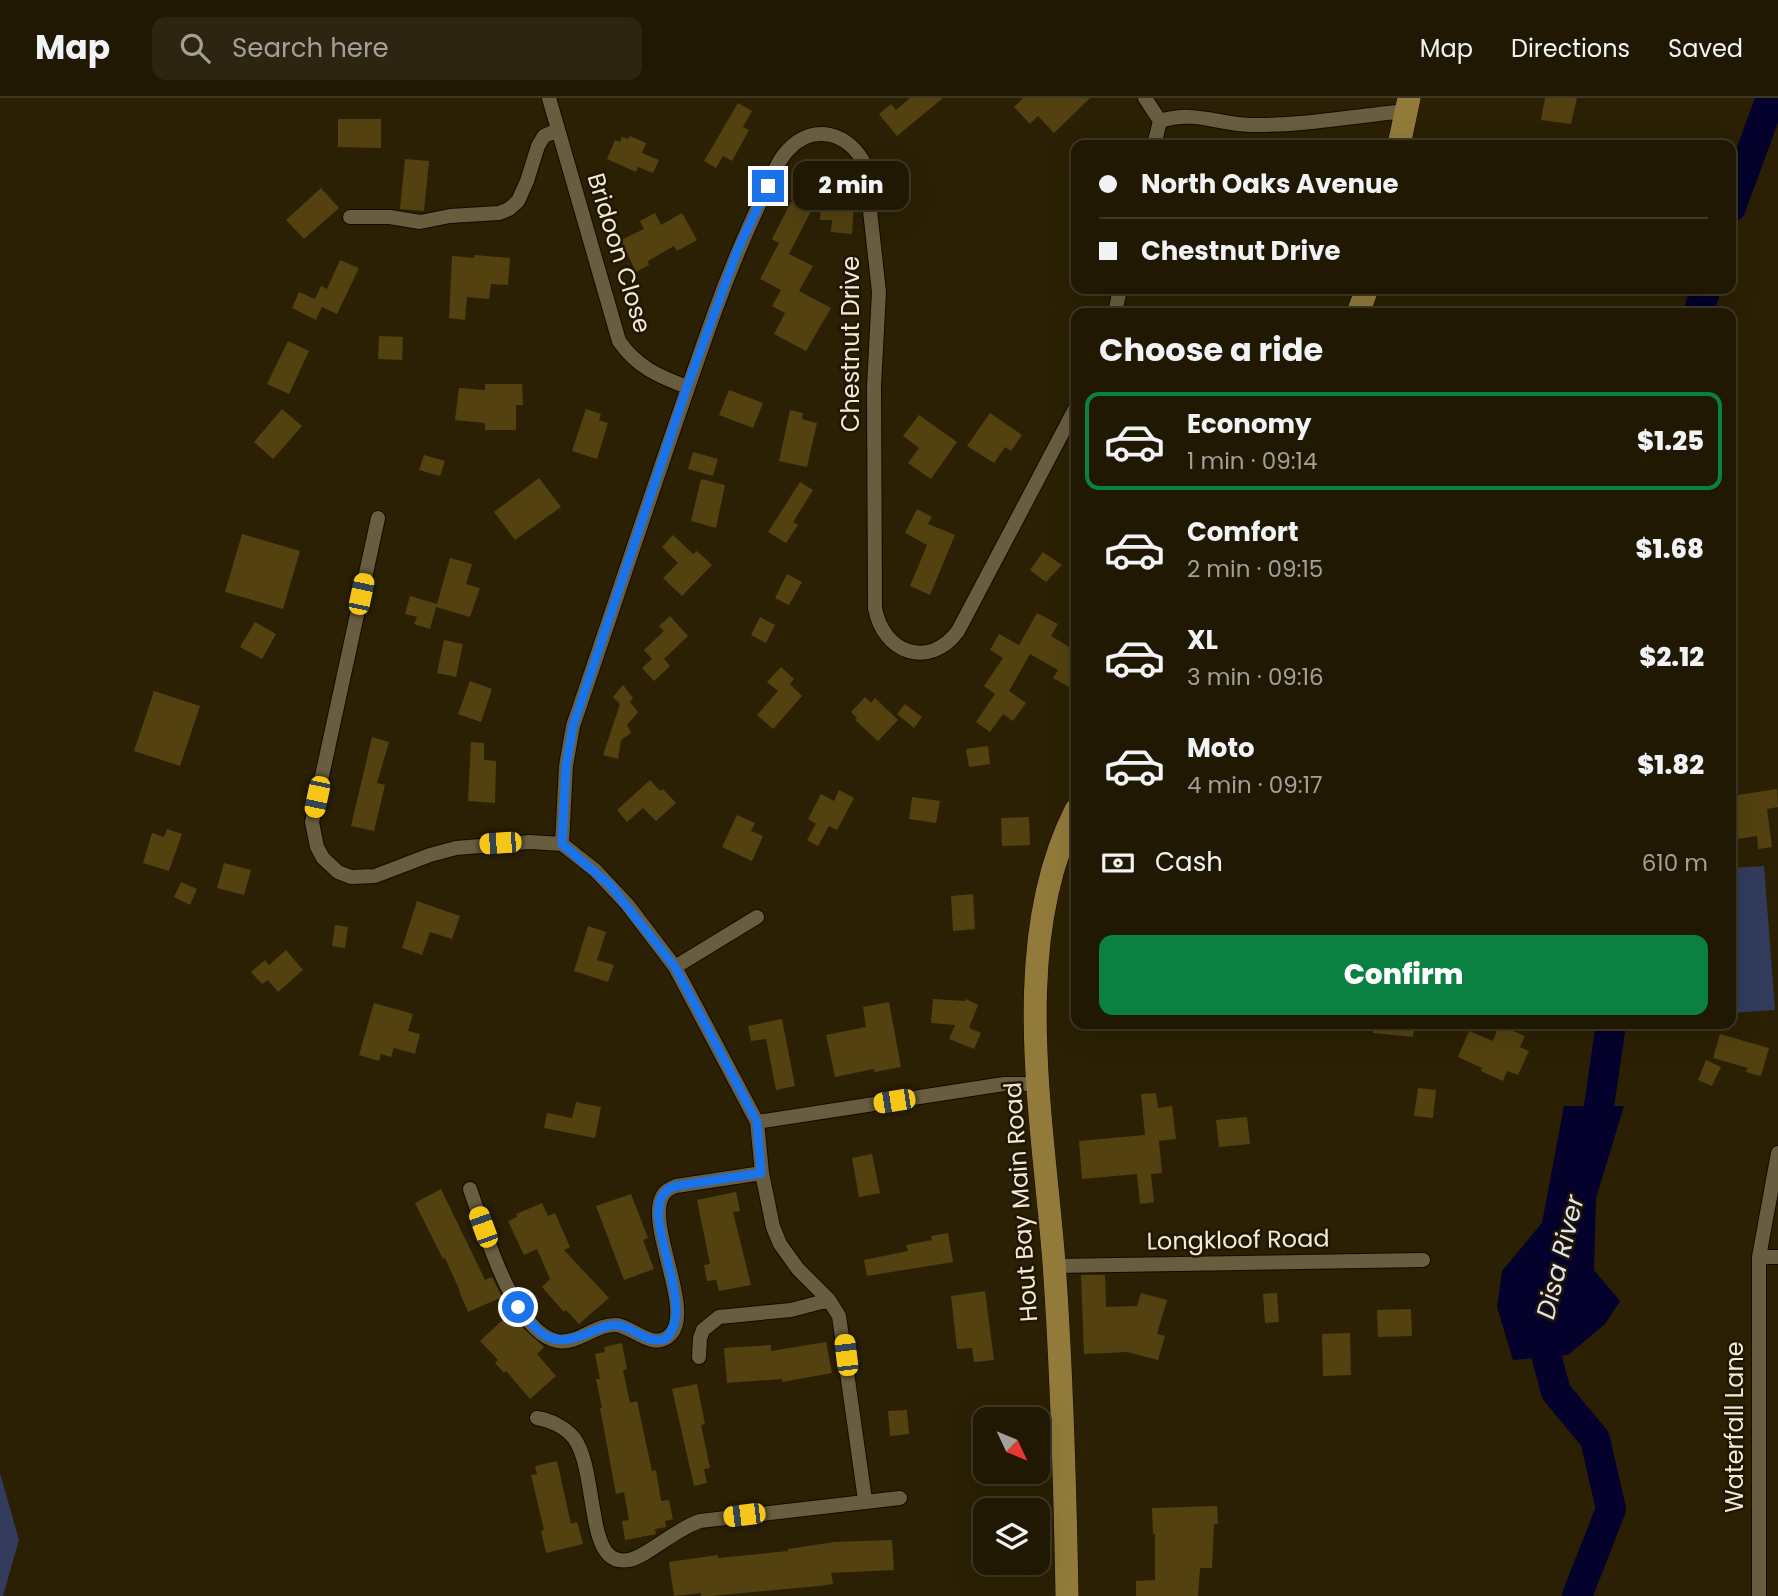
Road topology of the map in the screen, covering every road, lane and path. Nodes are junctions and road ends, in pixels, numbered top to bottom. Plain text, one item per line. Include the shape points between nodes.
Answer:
1 (549, 98) edge
2 (1145, 98) edge
3 (1408, 104) edge
4 (1160, 121) junction
5 (558, 130) junction
6 (1155, 140) edge
7 (1400, 140) edge
8 (351, 216) dead end
9 (687, 387) junction
10 (1071, 416) edge
11 (378, 518) dead end
12 (1071, 823) edge
13 (562, 844) junction
14 (757, 917) dead end
15 (675, 967) junction
16 (1038, 1084) junction
17 (757, 1122) junction
18 (1778, 1153) edge
19 (761, 1173) junction
20 (470, 1189) dead end
21 (1759, 1257) junction
22 (1778, 1257) edge
23 (1423, 1260) dead end
24 (1054, 1266) junction
25 (829, 1300) junction
26 (699, 1357) dead end
27 (537, 1418) dead end
28 (900, 1498) dead end
29 (864, 1500) junction
30 (1066, 1596) edge
31 (1759, 1596) edge

1 - 5 street, Bridoon Close
2 - 4 street
3 - 4 street via 1272,124 1230,123 1189,115
3 - 7 main road
4 - 6 street
5 - 8 street via 544,136 518,201 509,209 420,222
5 - 9 street, Bridoon Close via 619,341 642,368
9 - 10 street, Chestnut Drive via 738,249 781,159 797,141 827,134 855,148 868,180 879,292 874,386 875,608 882,632 896,646 923,652 939,649 958,631
9 - 13 street, Chestnut Drive via 573,726
11 - 13 street via 312,822 323,858 351,877 375,876 443,851 475,845
12 - 16 main road, Hout Bay Main Road via 1053,871 1040,935 1036,970
13 - 15 street via 610,885
14 - 15 street
15 - 17 street
16 - 17 street via 1004,1084
16 - 24 main road, Hout Bay Main Road
17 - 19 street
18 - 21 street, Waterfall Lane
19 - 20 street via 665,1191 659,1218 676,1323 660,1340 614,1325 558,1341 539,1332 507,1289
19 - 25 street via 780,1244
21 - 22 street
21 - 31 street, Waterfall Lane
23 - 24 street, Longkloof Road
24 - 30 main road, Hout Bay Main Road
25 - 26 street via 790,1310 719,1317 700,1338
25 - 29 street via 842,1328
27 - 29 street via 564,1429 575,1440 601,1544 617,1560 632,1559 700,1521
28 - 29 street

